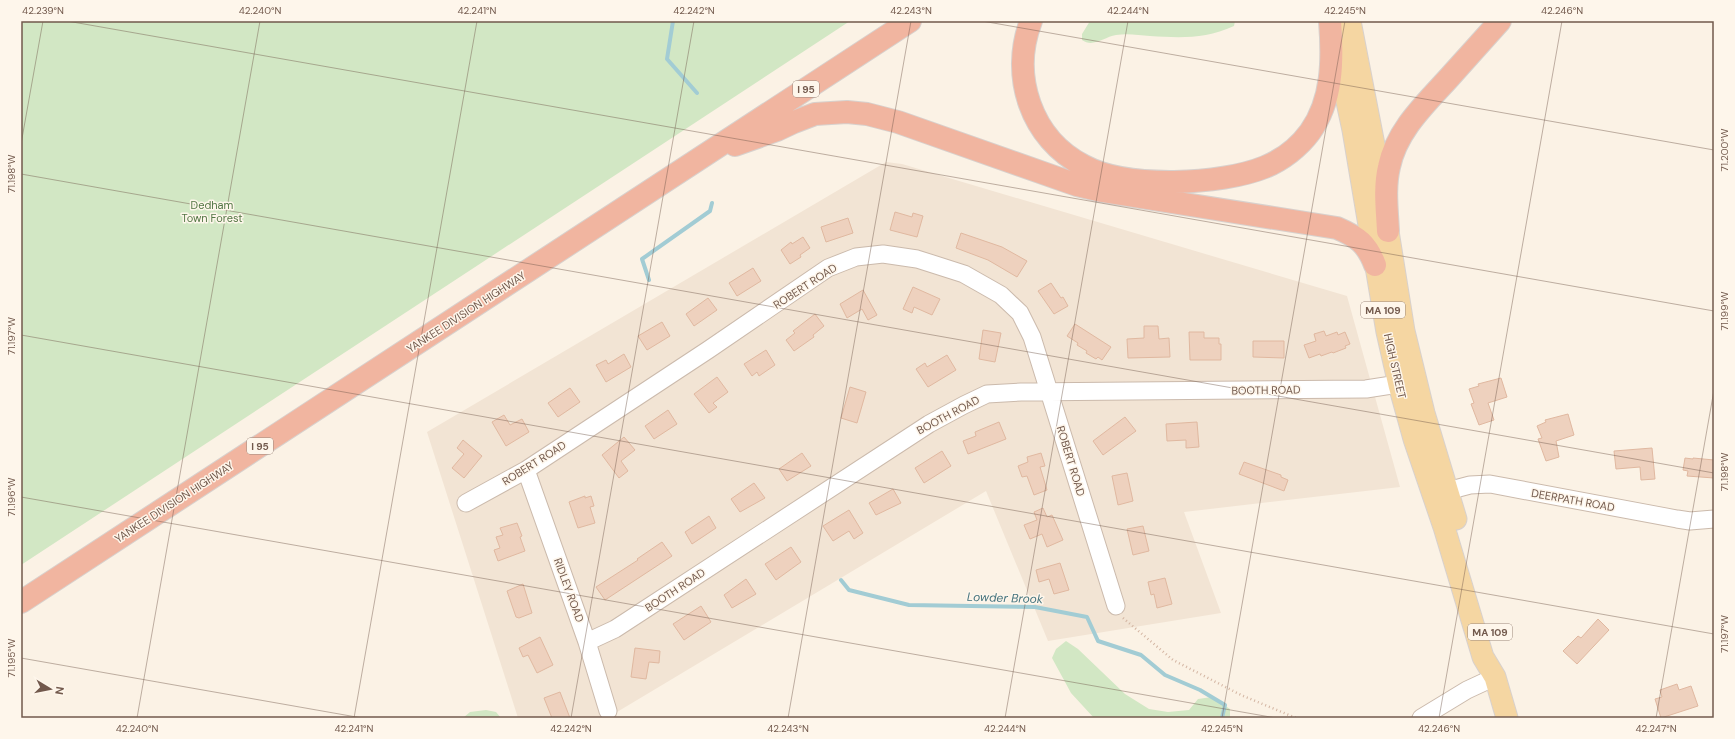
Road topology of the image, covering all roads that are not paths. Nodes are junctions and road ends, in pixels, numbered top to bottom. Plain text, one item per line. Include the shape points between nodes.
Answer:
1 (910, 21) edge
2 (1031, 21) edge
3 (1330, 21) edge
4 (1350, 21) edge
5 (1500, 21) edge
6 (702, 157) junction
7 (1388, 231) junction
8 (1375, 265) junction
9 (1407, 383) junction
10 (1049, 392) junction
11 (526, 470) junction
12 (1441, 492) junction
13 (466, 504) dead end
14 (1714, 519) edge
15 (21, 602) edge
16 (1116, 606) road end
17 (587, 642) junction
18 (1495, 677) junction
19 (608, 711) dead end
20 (1421, 718) edge
21 (1507, 718) edge

1 - 6 highway, YANKEE DIVISION HIGHWAY / I 95
2 - 3 highway via 1024,47 1025,91 1031,110 1052,142 1068,157 1104,174 1163,182 1207,180 1245,174 1275,162 1301,142 1316,123 1325,102 1332,54
3 - 8 main road, HIGH STREET / MA 109 via 1353,130
4 - 7 main road, HIGH STREET / MA 109
5 - 7 highway via 1417,113 1401,136 1388,168
6 - 8 highway via 815,114 867,114 898,122 1077,185 1337,228 1352,234 1364,244
6 - 15 highway, YANKEE DIVISION HIGHWAY / I 95
7 - 9 main road, HIGH STREET / MA 109 via 1404,331
8 - 9 main road, HIGH STREET / MA 109 via 1387,332
9 - 10 street, BOOTH ROAD via 1366,389
9 - 12 main road, HIGH STREET / MA 109
10 - 11 street, ROBERT ROAD via 1032,337 1020,313 1002,295 964,274 917,260 883,254 856,257 828,268
10 - 16 street, ROBERT ROAD
10 - 17 street, BOOTH ROAD via 987,394 964,405 922,428 615,629
11 - 13 street, ROBERT ROAD
11 - 17 street, RIDLEY ROAD
12 - 14 street, DEERPATH ROAD via 1470,485 1490,484 1677,519
12 - 18 main road, HIGH STREET / MA 109 via 1470,590 1496,653
17 - 19 street, RIDLEY ROAD
18 - 20 street via 1466,690
18 - 21 main road, HIGH STREET / MA 109

